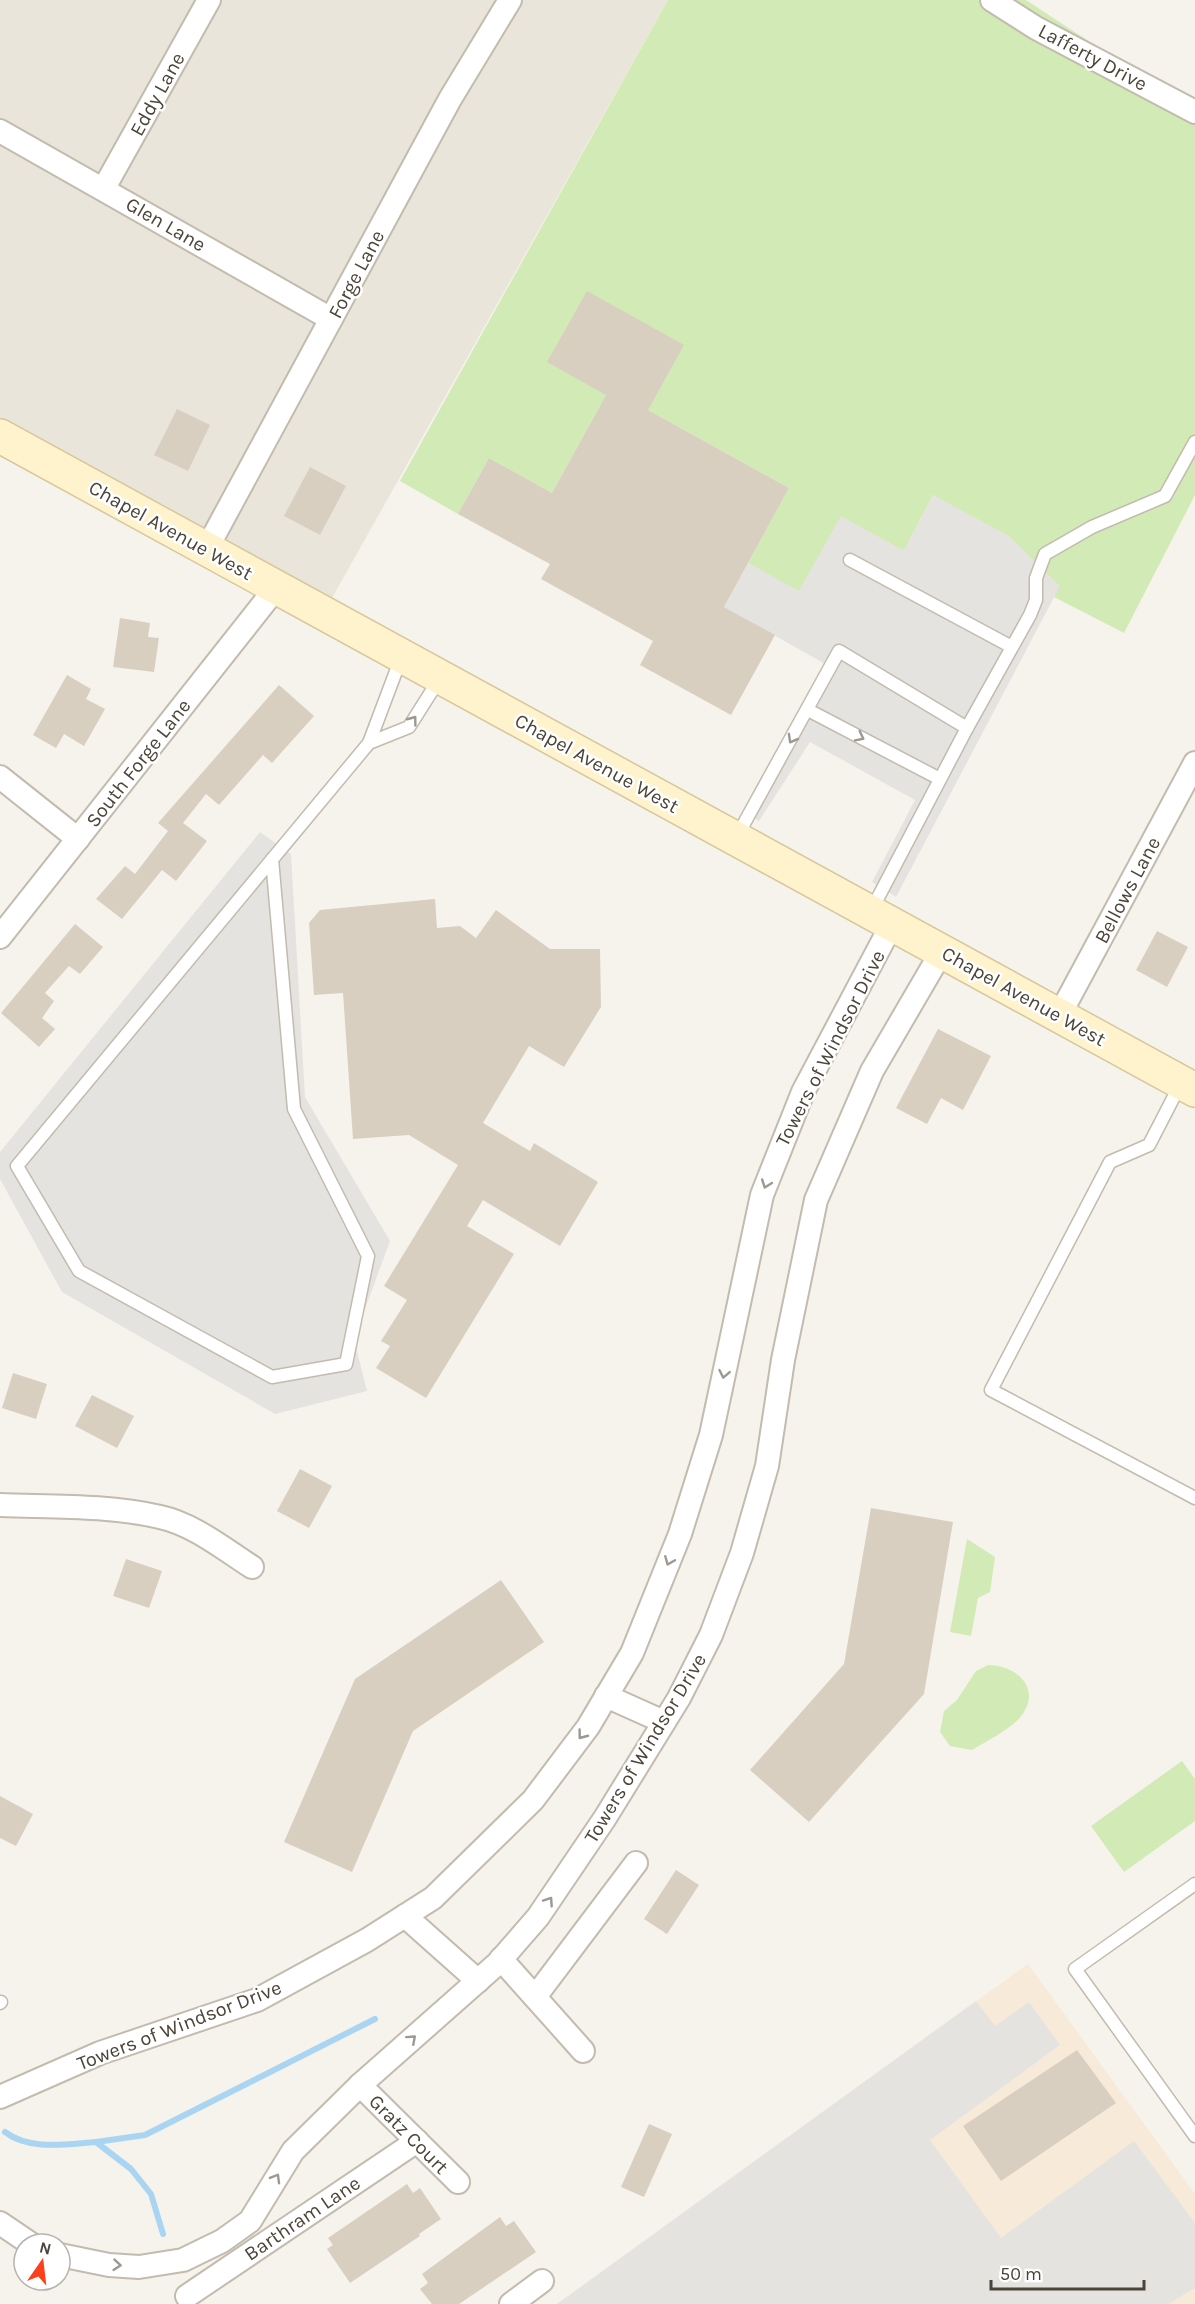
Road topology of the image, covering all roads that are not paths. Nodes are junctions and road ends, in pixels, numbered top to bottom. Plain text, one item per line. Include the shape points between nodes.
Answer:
1 (209, 0) edge
2 (510, 0) edge
3 (992, 0) edge
4 (1195, 112) edge
5 (0, 131) edge
6 (104, 188) junction
7 (331, 319) junction
8 (0, 436) edge
9 (1195, 442) edge
10 (206, 550) junction
11 (850, 560) dead end
12 (276, 588) junction
13 (1011, 647) junction
14 (402, 657) junction
15 (440, 678) junction
16 (808, 711) junction
17 (967, 728) junction
18 (369, 742) junction
19 (1192, 776) edge
20 (0, 777) edge
21 (940, 779) junction
22 (78, 839) junction
23 (736, 839) junction
24 (272, 859) junction
25 (881, 918) junction
26 (0, 937) edge
27 (942, 951) junction
28 (1059, 1016) junction
29 (1188, 1086) edge
30 (1195, 1498) edge
31 (0, 1505) edge
32 (252, 1567) dead end
33 (606, 1696) junction
34 (664, 1722) junction
35 (636, 1863) dead end
36 (1195, 1884) edge
37 (405, 1916) junction
38 (501, 1959) junction
39 (478, 1981) junction
40 (535, 1997) junction
41 (583, 2051) dead end
42 (360, 2085) junction
43 (0, 2097) edge
44 (1195, 2136) edge
45 (417, 2141) junction
46 (458, 2182) dead end
47 (0, 2223) edge
48 (14, 2232) edge
49 (72, 2258) edge
50 (183, 2260) junction
51 (542, 2281) dead end
52 (187, 2300) edge
53 (511, 2304) edge

1 - 6 street, Eddy Lane
2 - 7 street, Forge Lane via 450,99
3 - 4 street, Lafferty Drive via 1036,28
5 - 6 street, Glen Lane
6 - 7 street, Glen Lane
7 - 10 street, Forge Lane
8 - 10 main road, Chapel Avenue West
9 - 13 lane via 1165,496 1092,527 1045,554 1036,578 1036,600
10 - 12 main road, Chapel Avenue West
11 - 13 lane
12 - 14 main road, Chapel Avenue West
12 - 22 street, South Forge Lane
13 - 17 lane
14 - 15 main road, Chapel Avenue West
14 - 18 lane
18 -> 15 lane via 409,727
15 - 23 main road, Chapel Avenue West
16 - 17 lane via 839,651
16 -> 21 lane
16 -> 23 lane
17 - 21 lane
18 - 24 lane
19 - 28 street, Bellows Lane
20 - 22 street
21 - 25 lane
22 - 26 street, South Forge Lane
23 - 25 main road, Chapel Avenue West
24 - 24 lane via 17,1166 79,1271 272,1377 346,1364 368,1256 294,1109
25 - 27 main road, Chapel Avenue West
25 -> 33 street, Towers of Windsor Drive via 762,1195 711,1435 680,1534 632,1653
27 - 28 main road, Chapel Avenue West
27 - 34 street, Towers of Windsor Drive via 872,1071 816,1200 783,1360 767,1466 742,1553 711,1635
28 - 29 main road, Chapel Avenue West
29 - 30 lane via 1149,1145 1110,1162 991,1390
31 - 32 street via 94,1508 161,1517 209,1539
33 - 34 street
33 -> 37 street, Towers of Windsor Drive via 588,1727 533,1800 433,1898
38 -> 34 street, Towers of Windsor Drive via 538,1917
35 - 40 street
36 - 44 lane via 1075,1969
37 - 39 street
37 - 43 street, Towers of Windsor Drive via 257,2000 100,2053
38 - 39 street, Towers of Windsor Drive
38 - 40 street
42 -> 39 street, Towers of Windsor Drive
40 - 41 street
42 - 45 street, Gratz Court
50 -> 42 street, Towers of Windsor Drive via 222,2241 250,2221 293,2151
45 - 46 street, Gratz Court
45 - 52 street, Barthram Lane
47 - 48 street
49 -> 50 street, Towers of Windsor Drive via 139,2267
50 - 52 street
51 - 53 street

